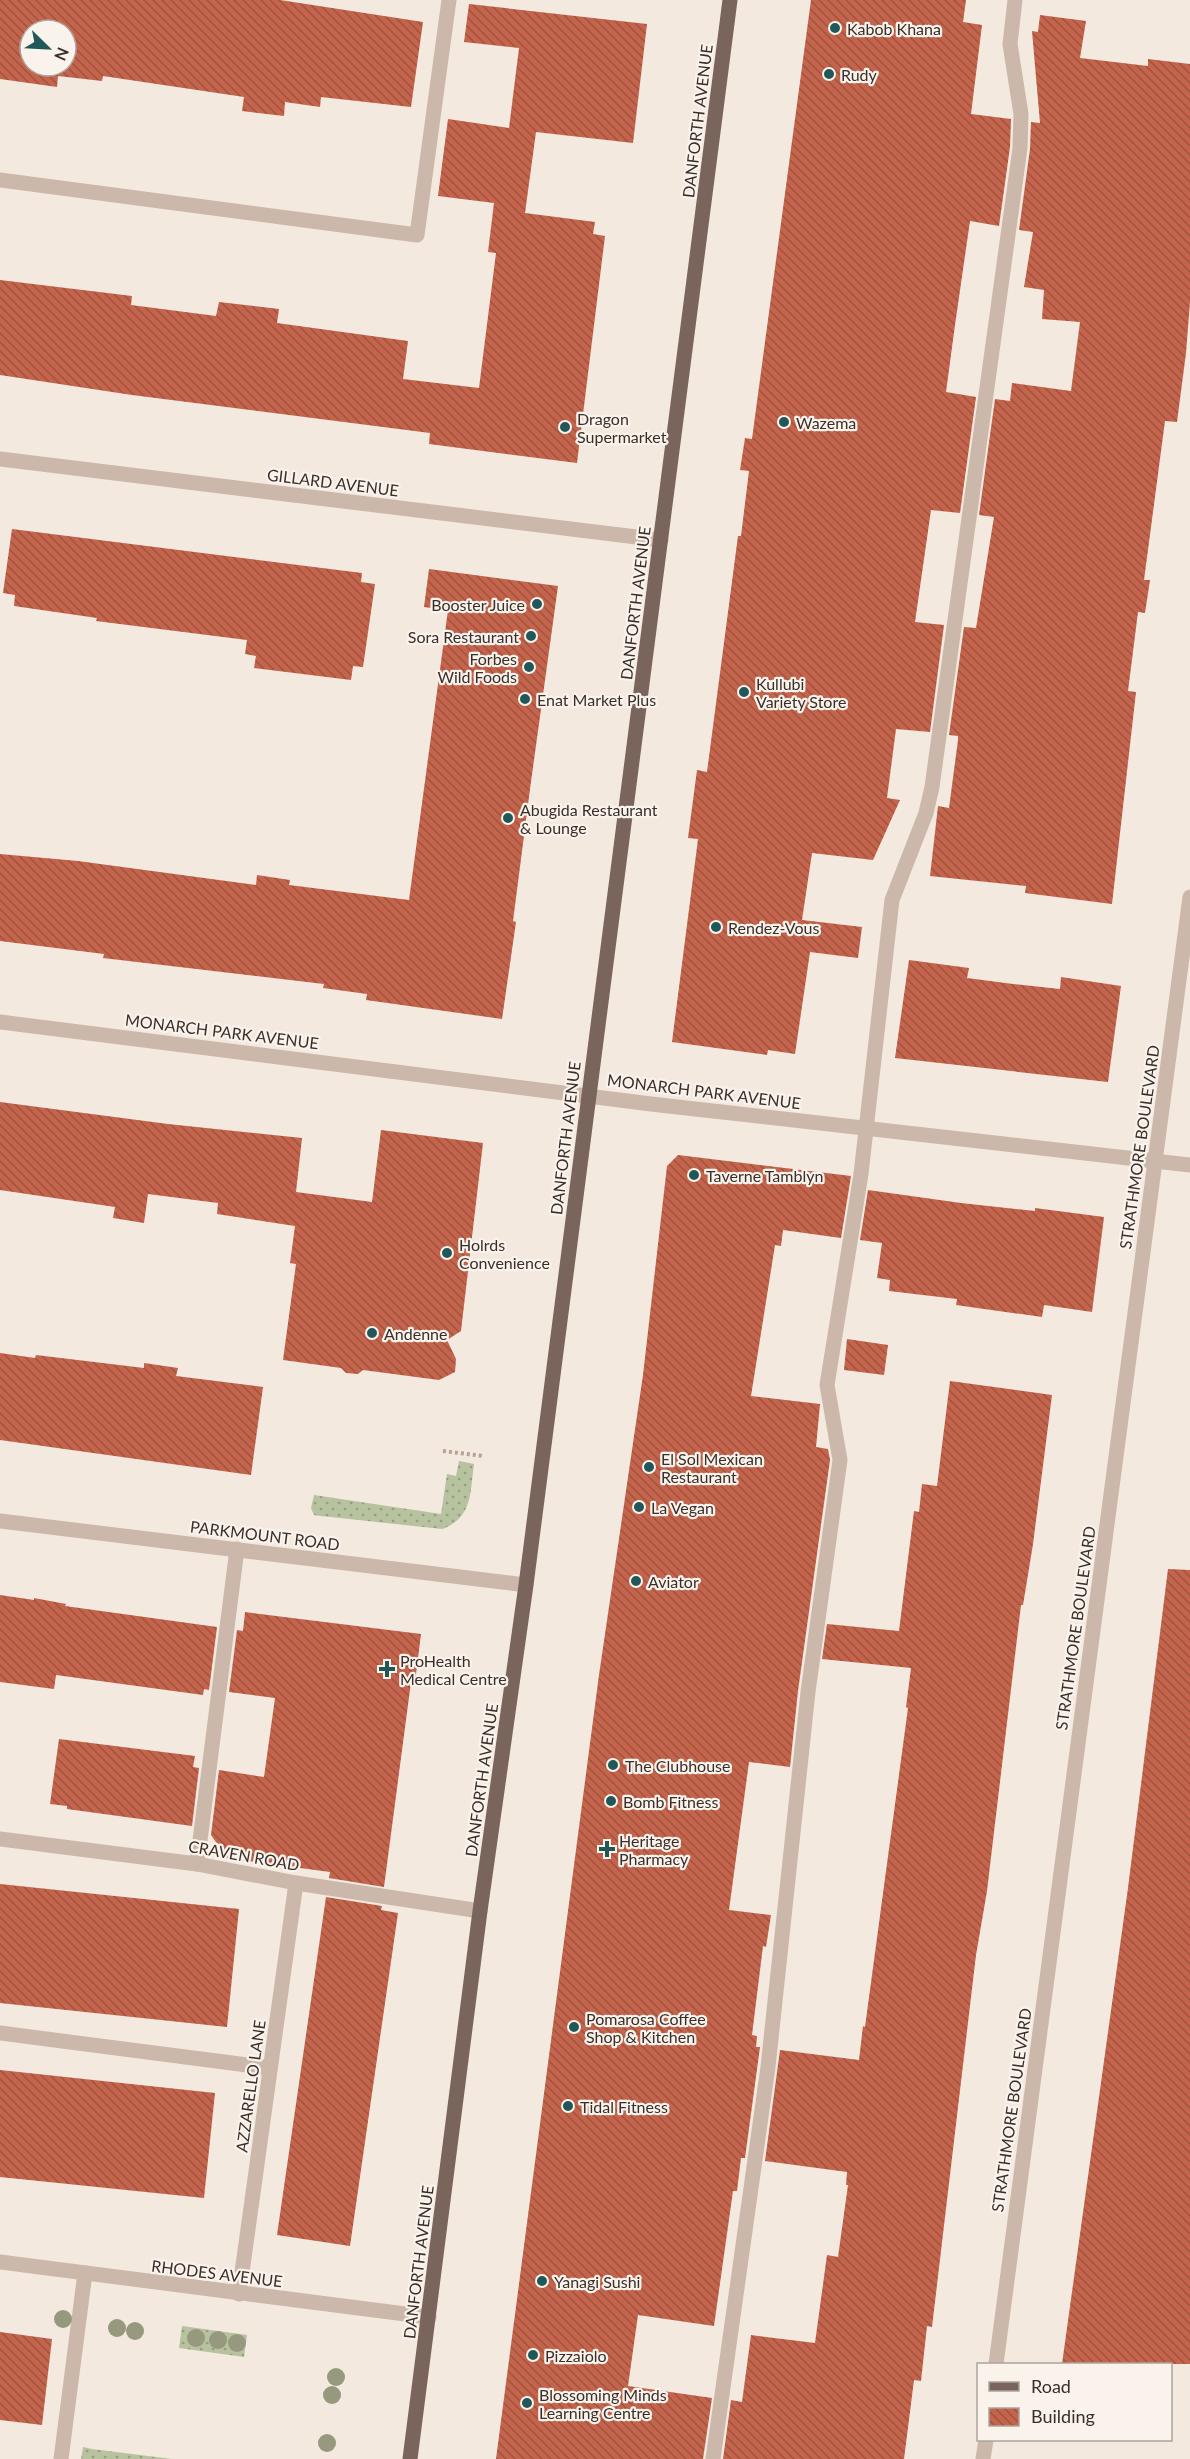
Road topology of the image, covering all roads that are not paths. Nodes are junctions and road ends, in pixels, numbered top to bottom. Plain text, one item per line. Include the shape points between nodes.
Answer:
1 (448, 0) edge
2 (730, 0) edge
3 (1016, 0) edge
4 (0, 180) edge
5 (0, 459) edge
6 (661, 540) junction
7 (1190, 897) edge
8 (0, 1022) edge
9 (589, 1094) junction
10 (866, 1129) junction
11 (1155, 1160) junction
12 (1190, 1165) edge
13 (0, 1521) edge
14 (237, 1549) junction
15 (526, 1585) junction
16 (0, 1839) edge
17 (197, 1864) junction
18 (296, 1883) junction
19 (480, 1911) junction
20 (0, 2033) edge
21 (270, 2068) junction
22 (0, 2262) edge
23 (85, 2273) junction
24 (239, 2294) junction
25 (429, 2317) junction
26 (996, 2363) edge
27 (986, 2441) edge
28 (61, 2459) edge
29 (410, 2459) edge
30 (712, 2459) edge
31 (983, 2459) edge

1 - 4 street via 417,236
2 - 6 main road, DANFORTH AVENUE
3 - 10 street via 1010,44 1021,114 1020,148 932,787 926,813 892,900
5 - 6 street, GILLARD AVENUE
6 - 9 main road, DANFORTH AVENUE
7 - 11 street, STRATHMORE BOULEVARD
8 - 9 street, MONARCH PARK AVENUE
9 - 10 street, MONARCH PARK AVENUE
9 - 15 main road, DANFORTH AVENUE
10 - 11 street, MONARCH PARK AVENUE
10 - 30 street via 827,1385 840,1460 808,1692 768,2067
11 - 12 street, MONARCH PARK AVENUE
11 - 26 street, STRATHMORE BOULEVARD
13 - 14 street, PARKMOUNT ROAD
14 - 15 street, PARKMOUNT ROAD
14 - 17 street
15 - 19 main road, DANFORTH AVENUE
16 - 17 street, CRAVEN ROAD
17 - 18 street, CRAVEN ROAD
18 - 19 street, CRAVEN ROAD
18 - 21 street, AZZARELLO LANE
19 - 25 main road, DANFORTH AVENUE
20 - 21 street
21 - 24 street, AZZARELLO LANE
22 - 23 street, RHODES AVENUE
23 - 24 street, RHODES AVENUE
23 - 28 street
24 - 25 street, RHODES AVENUE
25 - 29 main road, DANFORTH AVENUE
27 - 31 street

